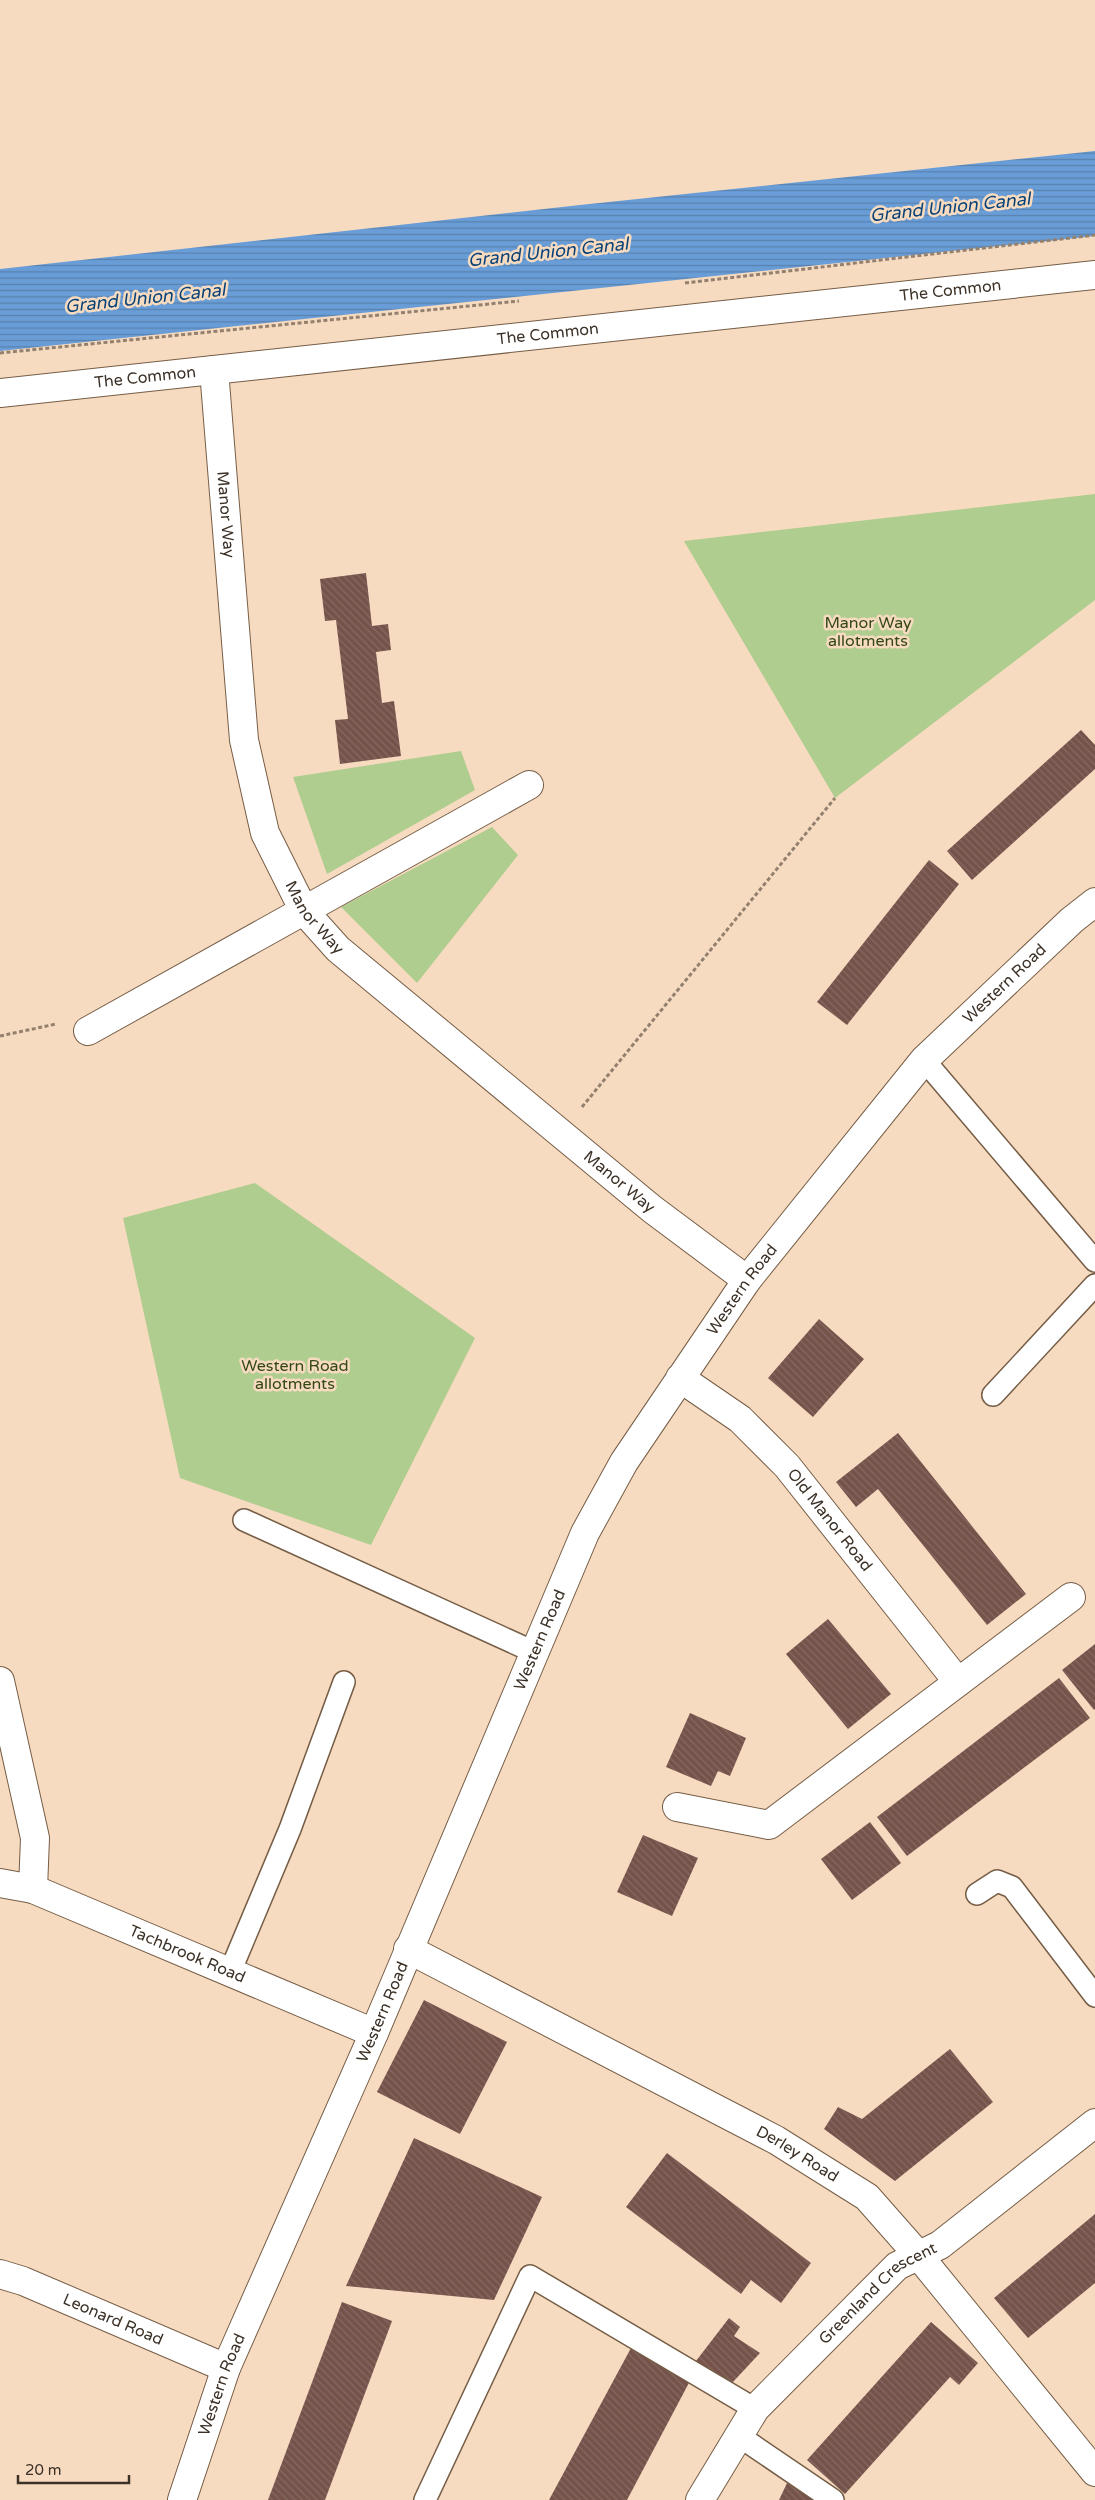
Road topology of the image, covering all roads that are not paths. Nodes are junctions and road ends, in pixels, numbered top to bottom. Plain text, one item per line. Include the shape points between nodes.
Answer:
1 (1095, 275) edge
2 (214, 370) junction
3 (0, 393) edge
4 (530, 785) dead end
5 (1095, 902) edge
6 (304, 911) junction
7 (88, 1031) road end
8 (924, 1060) junction
9 (1095, 1261) edge
10 (747, 1280) junction
11 (1095, 1285) edge
12 (680, 1378) junction
13 (993, 1395) dead end
14 (244, 1520) dead end
15 (1071, 1598) dead end
16 (534, 1652) junction
17 (0, 1681) edge
18 (344, 1682) dead end
19 (958, 1682) junction
20 (677, 1807) dead end
21 (0, 1883) edge
22 (32, 1889) junction
23 (977, 1894) dead end
24 (408, 1949) junction
25 (230, 1972) junction
26 (1095, 1996) edge
27 (374, 2033) junction
28 (1095, 2123) edge
29 (919, 2256) junction
30 (0, 2274) edge
31 (226, 2368) junction
32 (755, 2409) junction
33 (738, 2436) junction
34 (1095, 2472) edge
35 (182, 2500) edge
36 (425, 2500) edge
37 (700, 2500) edge
38 (833, 2500) edge

1 - 2 street, The Common
2 - 3 street, The Common
2 - 6 street, Manor Way via 244,740 265,833
4 - 6 street
5 - 8 street, Western Road
6 - 7 street
6 - 10 street, Manor Way via 338,949 652,1209
8 - 9 lane
8 - 10 street, Western Road
10 - 12 street, Western Road
11 - 13 lane
12 - 16 street, Western Road via 624,1462 585,1534
12 - 19 street, Old Manor Road via 740,1419 787,1466
14 - 16 lane
15 - 19 street
16 - 24 street, Western Road
17 - 22 street via 34,1838
18 - 25 lane via 290,1829
19 - 20 street via 769,1824
21 - 22 street, Tachbrook Road
22 - 25 street, Tachbrook Road
23 - 26 lane via 997,1881 1012,1887
24 - 27 street, Western Road
24 - 29 street, Derley Road via 776,2140 867,2197
25 - 27 street, Tachbrook Road
27 - 31 street, Western Road
28 - 29 street, Greenland Crescent via 940,2245
29 - 32 street, Greenland Crescent via 897,2266
29 - 34 street, Derley Road
30 - 31 street, Leonard Road
31 - 35 street, Western Road
32 - 33 street, Greenland Crescent
32 - 36 lane via 530,2276
33 - 37 street, Greenland Crescent
33 - 38 lane

